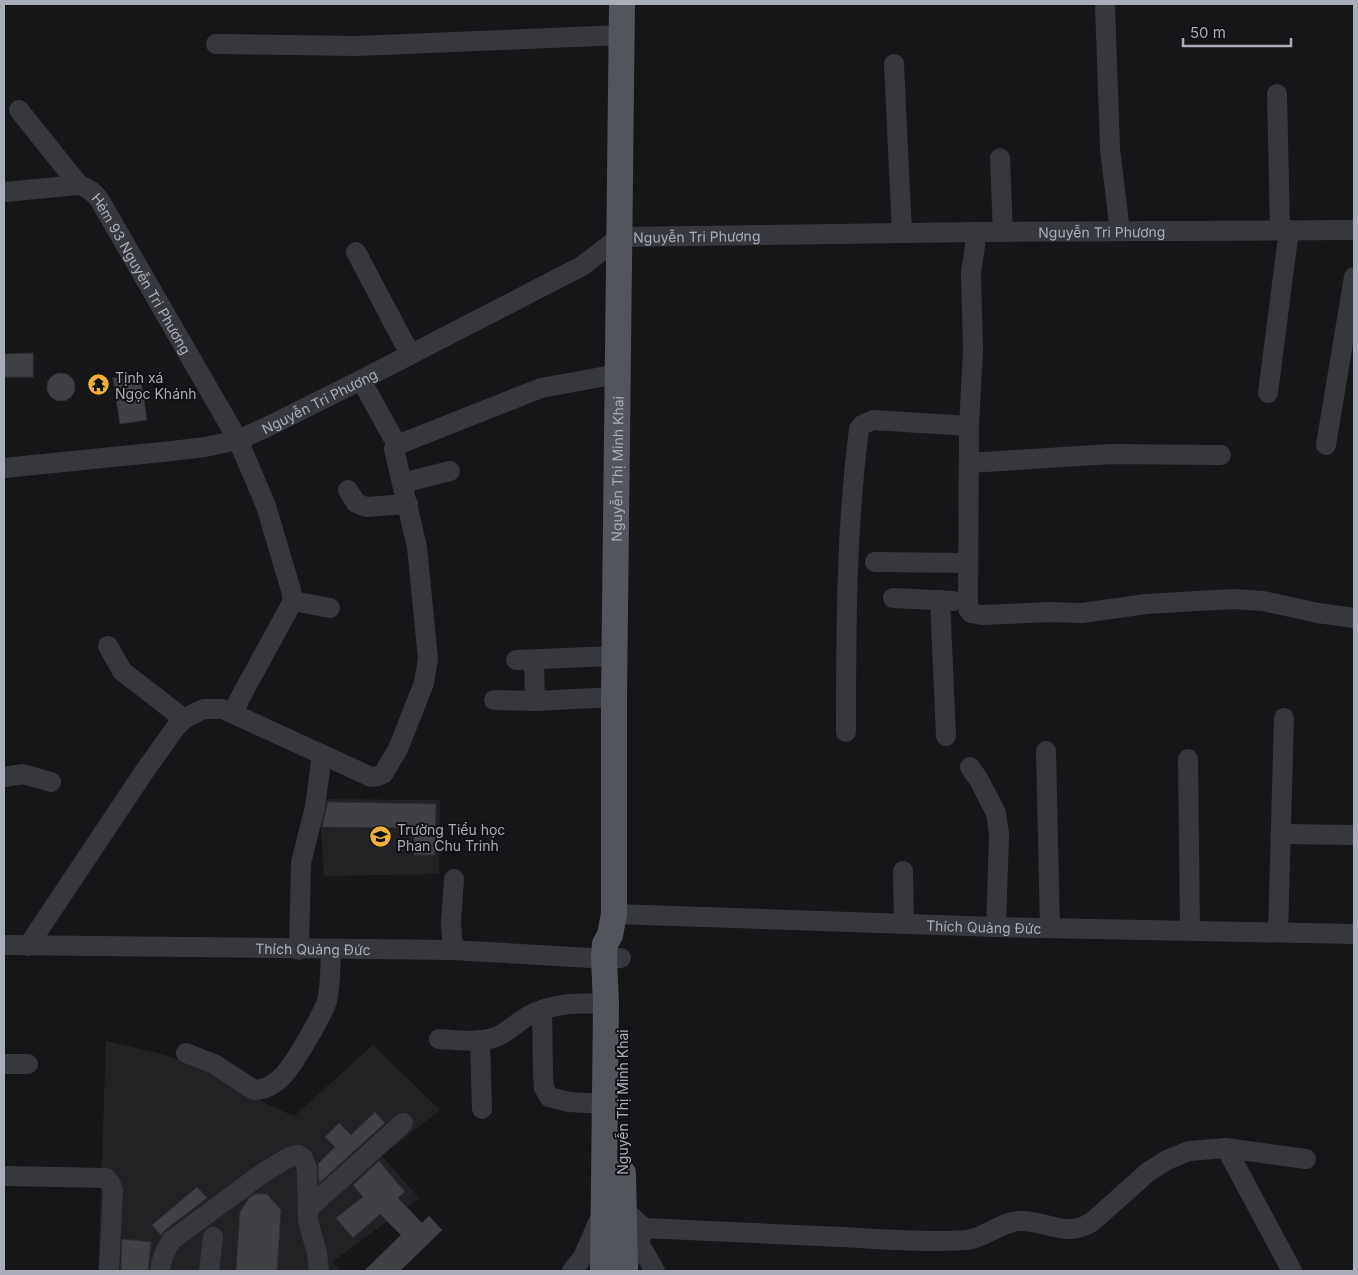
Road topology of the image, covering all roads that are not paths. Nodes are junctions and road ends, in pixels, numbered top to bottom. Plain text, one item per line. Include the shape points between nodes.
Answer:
1 (622, 4) edge
2 (1105, 4) edge
3 (622, 35) junction
4 (216, 44) dead end
5 (894, 64) dead end
6 (1278, 94) dead end
7 (19, 110) dead end
8 (1000, 158) dead end
9 (84, 186) junction
10 (4, 192) edge
11 (1285, 230) junction
12 (1354, 230) edge
13 (1120, 231) junction
14 (977, 232) junction
15 (1003, 232) junction
16 (902, 233) junction
17 (620, 237) junction
18 (356, 252) dead end
19 (1354, 277) edge
20 (410, 354) junction
21 (618, 374) junction
22 (361, 380) junction
23 (1268, 393) dead end
24 (969, 426) junction
25 (238, 440) junction
26 (397, 445) junction
27 (1326, 445) dead end
28 (1221, 456) dead end
29 (969, 463) junction
30 (4, 468) edge
31 (450, 471) dead end
32 (402, 483) junction
33 (348, 490) dead end
34 (408, 504) junction
35 (875, 562) dead end
36 (968, 563) junction
37 (893, 598) dead end
38 (940, 600) junction
39 (293, 601) junction
40 (968, 602) junction
41 (330, 608) dead end
42 (1354, 618) edge
43 (108, 646) dead end
44 (614, 656) junction
45 (614, 697) junction
46 (494, 700) dead end
47 (535, 702) junction
48 (233, 713) junction
49 (1284, 718) dead end
50 (184, 719) junction
51 (846, 732) dead end
52 (946, 736) dead end
53 (1046, 751) dead end
54 (322, 756) junction
55 (1188, 759) dead end
56 (970, 767) dead end
57 (4, 777) edge
58 (51, 782) dead end
59 (1281, 834) junction
60 (1354, 835) edge
61 (902, 871) dead end
62 (454, 879) dead end
63 (904, 924) junction
64 (996, 927) junction
65 (1050, 928) junction
66 (1190, 930) junction
67 (1278, 932) junction
68 (1354, 934) edge
69 (612, 941) junction
70 (4, 945) edge
71 (28, 946) junction
72 (299, 950) junction
73 (331, 950) junction
74 (453, 950) junction
75 (606, 1004) junction
76 (542, 1010) junction
77 (439, 1039) dead end
78 (480, 1040) junction
79 (186, 1053) dead end
80 (4, 1064) edge
81 (28, 1064) dead end
82 (605, 1104) junction
83 (482, 1109) dead end
84 (403, 1123) dead end
85 (1226, 1148) junction
86 (1306, 1159) dead end
87 (4, 1176) edge
88 (309, 1208) junction
89 (613, 1209) junction
90 (642, 1236) junction
91 (212, 1237) dead end
92 (612, 1270) edge
93 (110, 1271) edge
94 (160, 1271) edge
95 (209, 1271) edge
96 (318, 1271) edge
97 (572, 1271) edge
98 (655, 1271) edge
99 (1292, 1271) edge

1 - 3 main road, Nguyễn Thị Minh Khai
2 - 13 street via 1110,149
3 - 4 street via 357,46
3 - 17 main road, Nguyễn Thị Minh Khai
5 - 16 street
6 - 11 street
7 - 9 street, Hẻm 93 Nguyễn Tri Phương
8 - 15 street
9 - 10 street
9 - 25 street, Hẻm 93 Nguyễn Tri Phương via 99,199
11 - 12 street, Nguyễn Tri Phương
11 - 13 street, Nguyễn Tri Phương
11 - 23 street
13 - 15 street, Nguyễn Tri Phương
14 - 15 street, Nguyễn Tri Phương
14 - 16 street, Nguyễn Tri Phương
14 - 24 street via 971,273 973,351
16 - 17 street, Nguyễn Tri Phương
17 - 20 street, Nguyễn Tri Phương via 582,266
17 - 21 main road, Nguyễn Thị Minh Khai
18 - 20 street
19 - 27 street
20 - 22 street, Nguyễn Tri Phương
21 - 26 street via 541,388
21 - 44 main road, Nguyễn Thị Minh Khai
22 - 25 street, Nguyễn Tri Phương
22 - 26 street
24 - 29 street
24 - 51 street via 873,420 859,429 849,541
25 - 30 street, Nguyễn Tri Phương via 172,451
25 - 39 street, Hẻm 93 Nguyễn Tri Phương via 266,506
26 - 32 street via 394,449
28 - 29 street via 1096,454
29 - 36 street
31 - 32 street
32 - 34 street
33 - 34 street via 356,502 366,506
34 - 54 street via 417,547 428,648 424,683 398,749 383,774 371,777
35 - 36 street
36 - 40 street
37 - 38 street
38 - 40 street
38 - 52 street
39 - 41 street
39 - 48 street
40 - 42 street via 971,613 982,615 1082,612 1233,599 1263,601
43 - 50 street via 122,671
44 - 45 main road, Nguyễn Thị Minh Khai
44 - 47 street via 525,660
45 - 47 street
45 - 69 main road, Nguyễn Thị Minh Khai
46 - 47 street
48 - 50 street via 223,709 204,709
48 - 54 street
49 - 59 street
50 - 71 street via 144,772
53 - 65 street
54 - 72 street via 315,807 301,863
55 - 66 street
56 - 64 street via 996,813 999,834
57 - 58 street via 23,774
59 - 60 street
59 - 67 street
61 - 63 street
62 - 74 street
63 - 64 street, Thích Quảng Đức
63 - 69 street, Thích Quảng Đức
64 - 65 street, Thích Quảng Đức
65 - 66 street, Thích Quảng Đức
66 - 67 street, Thích Quảng Đức
67 - 68 street, Thích Quảng Đức
69 - 74 street, Thích Quảng Đức via 591,958
69 - 75 main road, Nguyễn Thị Minh Khai
69 - 89 main road, Nguyễn Thị Minh Khai
70 - 71 street, Thích Quảng Đức
71 - 72 street, Thích Quảng Đức
72 - 73 street, Thích Quảng Đức
73 - 74 street, Thích Quảng Đức
73 - 79 street via 329,987 321,1016 297,1059 271,1085 254,1090 214,1064
75 - 76 street via 571,1003
75 - 82 main road, Nguyễn Thị Minh Khai
76 - 78 street via 497,1036
76 - 82 street via 543,1076 549,1098
77 - 78 street
78 - 83 street
80 - 81 street
82 - 89 main road, Nguyễn Thị Minh Khai
84 - 88 street
85 - 86 street
85 - 90 street via 1189,1151 1167,1160 1148,1172 1092,1222 1074,1230 1019,1221 968,1240
85 - 99 street
87 - 93 street via 106,1178 113,1190
88 - 94 street via 307,1169 303,1158 298,1155 289,1157 172,1240 163,1254
88 - 96 street via 308,1221 318,1253
89 - 90 street
89 - 92 main road, Nguyễn Thị Minh Khai
89 - 97 street
90 - 92 street
90 - 98 street
91 - 95 street

